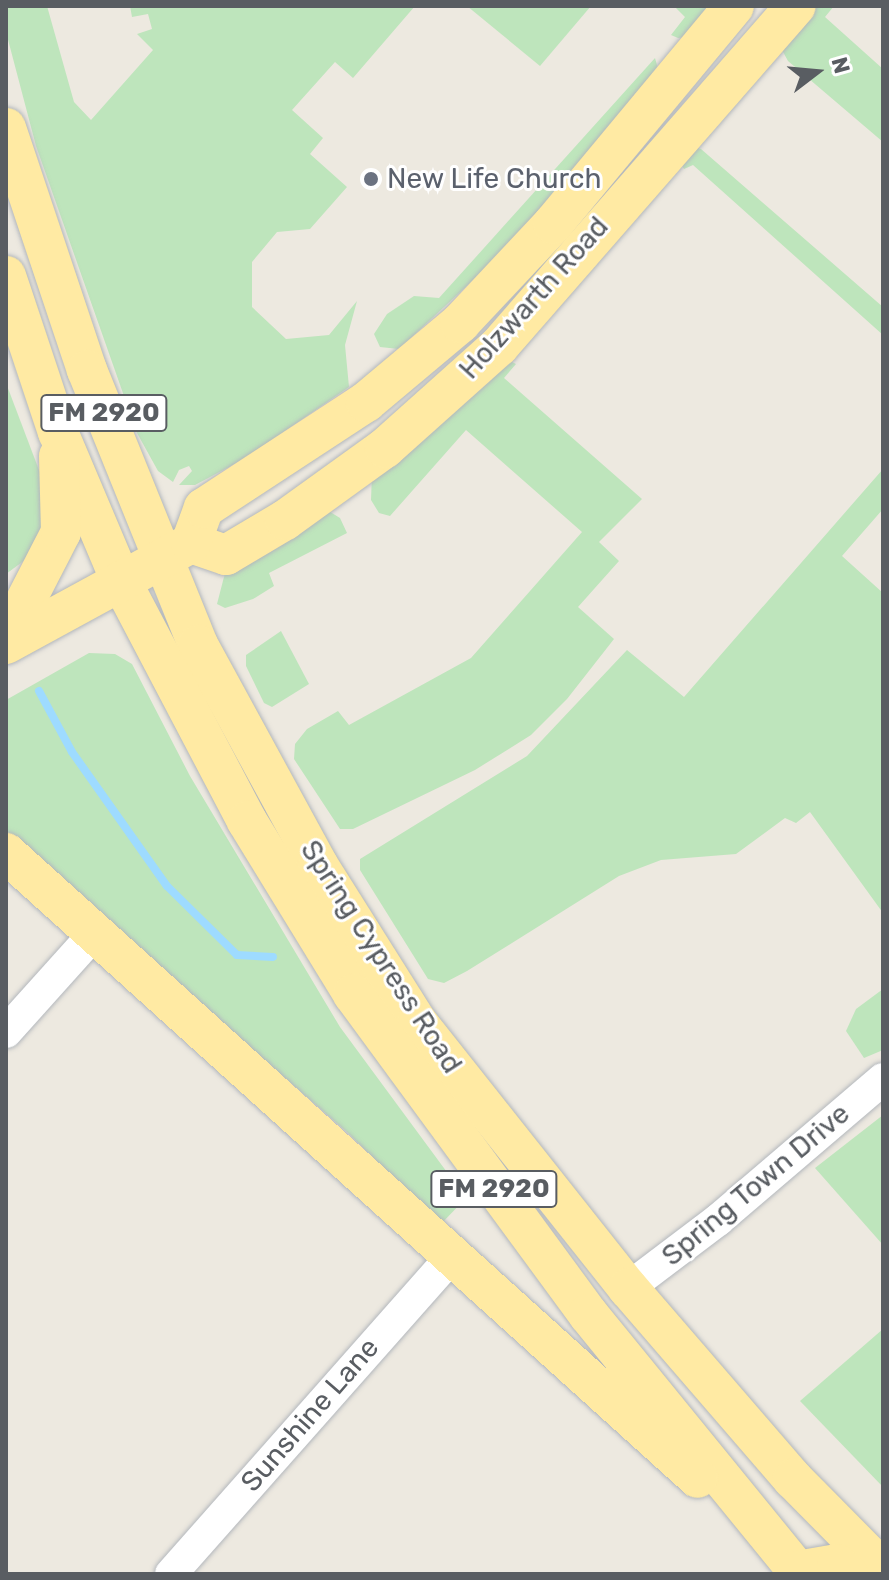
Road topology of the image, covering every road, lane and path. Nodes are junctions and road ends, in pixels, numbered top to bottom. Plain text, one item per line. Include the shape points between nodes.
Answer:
1 (734, 6) edge
2 (796, 6) edge
3 (684, 66) junction
4 (716, 94) junction
5 (6, 128) edge
6 (6, 276) edge
7 (58, 432) junction
8 (176, 550) junction
9 (121, 581) junction
10 (6, 642) edge
11 (6, 853) edge
12 (93, 935) junction
13 (6, 1032) edge
14 (883, 1079) edge
15 (459, 1142) junction
16 (451, 1258) junction
17 (628, 1288) junction
18 (769, 1536) junction
19 (883, 1570) edge
20 (797, 1573) edge
21 (171, 1574) edge
22 (848, 1574) edge

1 - 3 main road, Holzwarth Road
2 - 4 main road, Holzwarth Road
3 - 4 main road
3 - 8 main road, Holzwarth Road via 553,224 460,323 366,402 258,478 204,508
4 - 8 main road, Holzwarth Road via 499,346 385,448 226,555
5 - 8 main road, FM 2920 / FM 2920 via 76,341
6 - 7 main road, FM 2920 / FM 2920
7 - 9 main road, FM 2920 / FM 2920
7 - 10 main road via 61,532
8 - 9 main road
8 - 17 main road, Spring Cypress Road / FM 2920 via 249,747 401,996
9 - 10 main road
9 - 15 main road, Spring Cypress Road / FM 2920 via 247,821 353,994
11 - 12 main road
12 - 13 street
12 - 16 main road
14 - 17 street, Spring Town Drive via 718,1220
15 - 17 main road via 492,1154 590,1280
15 - 18 main road, Spring Cypress Road / FM 2920 via 588,1314
16 - 18 main road via 626,1417
16 - 21 street, Sunshine Lane
17 - 19 main road, Spring Cypress Road / FM 2920 via 793,1479
18 - 20 main road, Spring Cypress Road / FM 2920
20 - 22 main road via 837,1564

